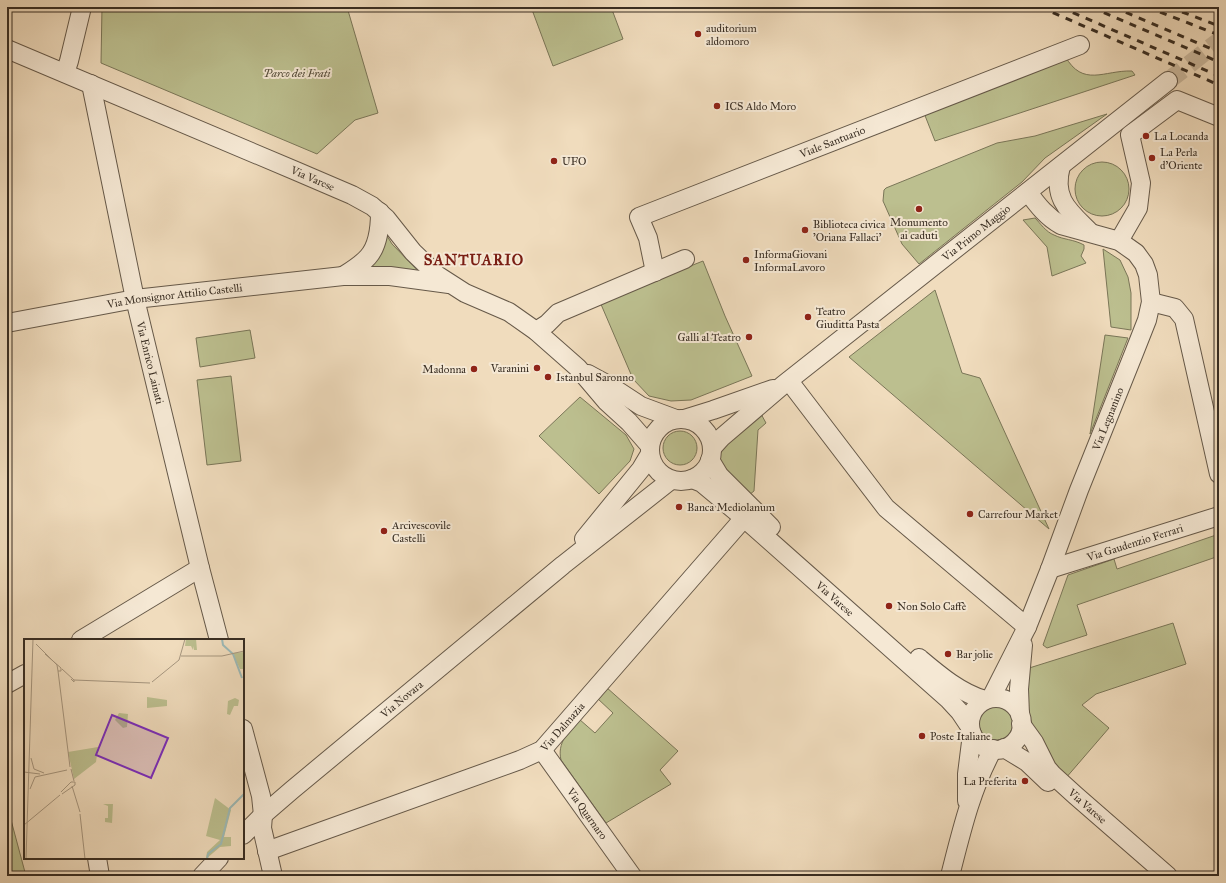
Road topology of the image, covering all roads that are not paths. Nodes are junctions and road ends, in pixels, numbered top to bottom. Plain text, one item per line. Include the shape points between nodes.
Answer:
1 (82, 7) edge
2 (1080, 45) dead end
3 (7, 49) edge
4 (65, 73) junction
5 (1168, 81) tunnel mouth
6 (90, 84) junction
7 (1219, 117) edge
8 (1061, 166) junction
9 (1028, 192) junction
10 (380, 212) junction
11 (1090, 232) junction
12 (1119, 241) junction
13 (685, 259) dead end
14 (655, 272) junction
15 (343, 276) junction
16 (450, 284) junction
17 (135, 299) junction
18 (1150, 302) junction
19 (7, 323) edge
20 (536, 331) junction
21 (578, 368) junction
22 (786, 383) junction
23 (680, 419) junction
24 (650, 450) junction
25 (711, 454) junction
26 (1219, 474) edge
27 (692, 479) junction
28 (671, 480) junction
29 (1219, 516) edge
30 (744, 518) junction
31 (563, 565) junction
32 (200, 568) junction
33 (1050, 569) junction
34 (1026, 630) junction
35 (83, 639) edge
36 (219, 639) edge
37 (24, 675) edge
38 (7, 684) edge
39 (988, 699) junction
40 (1021, 720) junction
41 (971, 730) junction
42 (244, 734) edge
43 (998, 749) junction
44 (542, 750) junction
45 (967, 810) junction
46 (263, 815) junction
47 (244, 833) edge
48 (267, 851) junction
49 (97, 859) edge
50 (218, 859) edge
51 (100, 876) edge
52 (202, 876) edge
53 (273, 876) edge
54 (632, 876) edge
55 (950, 876) edge
56 (1153, 876) edge
57 (1168, 876) edge

1 - 4 street
2 - 14 street, Viale Santuario via 639,217 648,238
3 - 4 street, Via Varese
4 - 6 street, Via Varese
5 - 8 street, Via Primo Maggio
6 - 10 street, Via Varese via 352,195
6 - 17 street, Via Enrico Lainati
7 - 12 street via 1177,100 1130,135 1141,183 1138,208
8 - 9 street, Via Primo Maggio
8 - 11 street, Via Legnanino via 1058,183 1062,200 1066,208
9 - 11 street, Via Legnanino via 1045,214 1055,221
9 - 22 street, Via Primo Maggio
10 - 15 street via 380,224 373,249 367,258
10 - 16 street, Via Varese via 416,256
11 - 12 street, Via Legnanino
12 - 18 street, Via Legnanino via 1136,253 1144,264 1149,281
13 - 14 street
14 - 20 street via 558,313
15 - 16 street, Via Monsignor Attilio Castelli via 390,276
15 - 17 street, Via Monsignor Attilio Castelli
16 - 20 street, Via Varese via 509,312
17 - 19 street, Via Monsignor Attilio Castelli
17 - 32 street, Via Enrico Lainati
18 - 26 street via 1175,308 1184,319
18 - 33 street, Via Legnanino via 1134,353
20 - 21 street, Via Varese
21 - 23 street, Via Varese via 641,406
21 - 24 street, Via Varese via 629,422
22 - 23 street, Via Primo Maggio via 713,410
22 - 25 street, Via Primo Maggio via 721,438
22 - 34 street via 886,508
23 - 24 street via 662,425 652,438
23 - 25 street via 693,421 707,432 711,440
24 - 28 street via 652,463 663,476
24 - 31 street, Via Novara via 641,469
25 - 27 street via 706,469
25 - 39 street, Via Varese via 719,475 842,593 940,675 970,694
27 - 28 street
27 - 30 street, Via Varese via 702,483
28 - 31 street, Via Novara
29 - 33 street, Via Gaudenzio Ferrari
30 - 41 street, Via Varese via 948,699 958,709
30 - 44 street, Via Dalmazia
31 - 46 street, Via Novara
32 - 35 street
32 - 36 street, Via Enrico Lainati
33 - 34 street, Via Legnanino
34 - 39 street, Via Legnanino
34 - 40 street, Via Legnanino via 1020,677
37 - 38 street
39 - 40 street via 1000,698 1009,701 1016,708
39 - 41 street via 973,711 970,719
40 - 43 street via 1017,739
40 - 57 street, Via Varese via 1053,775
41 - 43 street via 977,742 984,747
41 - 45 street via 966,781
42 - 46 street via 261,796
43 - 45 street via 985,763
43 - 56 street, Via Varese via 1027,762
44 - 48 street, Via Dalmazia via 513,763
44 - 54 street, Via Quarnaro
45 - 55 street
46 - 47 street, Via Novara
46 - 48 street via 262,828
48 - 53 street
49 - 51 street
50 - 52 street

